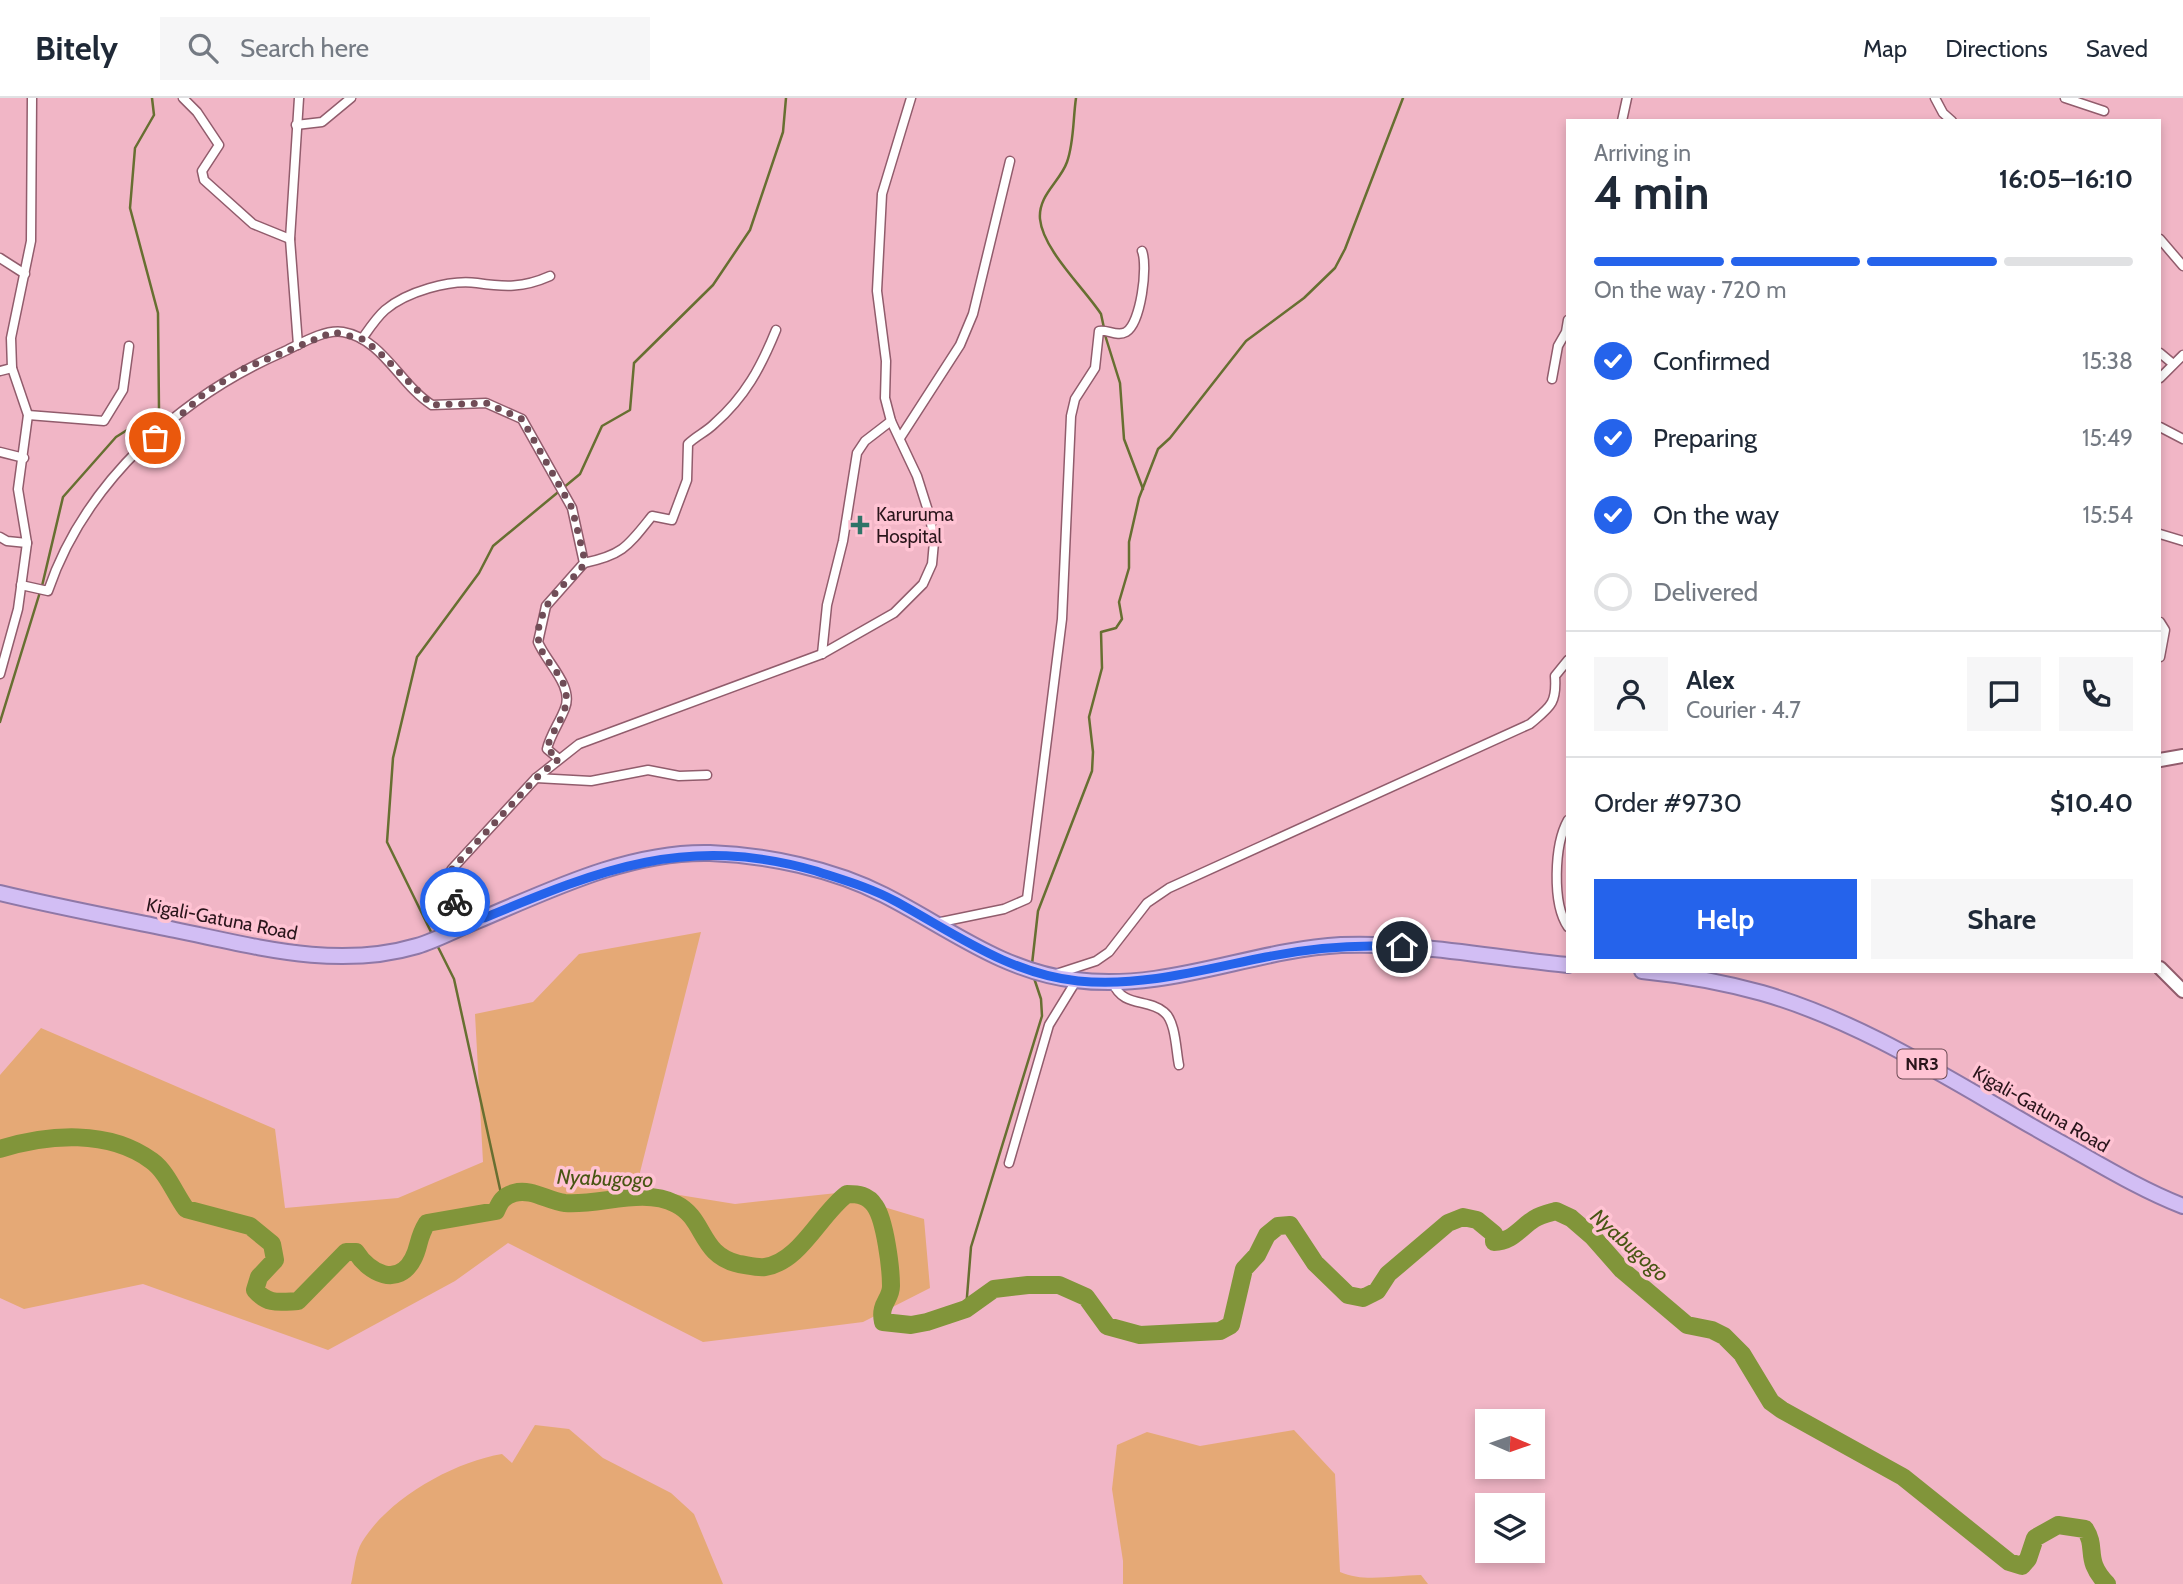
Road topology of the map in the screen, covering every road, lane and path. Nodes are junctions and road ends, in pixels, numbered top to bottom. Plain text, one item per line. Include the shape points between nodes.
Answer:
1 (32, 98) edge
2 (183, 98) edge
3 (299, 98) edge
4 (351, 98) edge
5 (911, 98) edge
6 (1627, 98) edge
7 (1936, 98) edge
8 (2065, 98) edge
9 (2104, 111) dead end
10 (1943, 114) junction
11 (1622, 119) edge
12 (1938, 119) edge
13 (1949, 119) edge
14 (296, 125) junction
15 (1010, 161) dead end
16 (290, 239) junction
17 (2161, 240) edge
18 (1142, 251) dead end
19 (0, 258) edge
20 (2183, 265) edge
21 (25, 274) junction
22 (550, 276) dead end
23 (776, 330) dead end
24 (1566, 332) edge
25 (362, 339) junction
26 (298, 345) junction
27 (129, 346) dead end
28 (2161, 355) edge
29 (2183, 355) edge
30 (2172, 363) junction
31 (12, 368) junction
32 (0, 371) edge
33 (2161, 377) edge
34 (1552, 379) dead end
35 (28, 415) junction
36 (891, 421) junction
37 (2161, 428) edge
38 (900, 438) junction
39 (2183, 439) edge
40 (0, 452) edge
41 (24, 458) junction
42 (2161, 534) edge
43 (0, 537) edge
44 (2183, 541) edge
45 (27, 543) junction
46 (584, 563) junction
47 (22, 585) junction
48 (2161, 624) edge
49 (2161, 652) edge
50 (822, 654) junction
51 (1566, 662) edge
52 (0, 674) edge
53 (2183, 756) edge
54 (559, 759) junction
55 (2161, 760) edge
56 (708, 775) dead end
57 (536, 778) junction
58 (1566, 824) edge
59 (0, 893) edge
60 (484, 918) junction
61 (1566, 920) edge
62 (935, 923) junction
63 (1566, 965) edge
64 (2161, 969) edge
65 (1658, 973) edge
66 (1050, 976) junction
67 (1076, 981) junction
68 (1113, 983) junction
69 (2183, 991) edge
70 (1179, 1065) dead end
71 (1009, 1163) dead end
72 (2183, 1206) edge

1 - 21 street via 33,214
2 - 16 street via 219,145 202,171 204,180 253,224
3 - 14 street
4 - 14 street via 331,118
5 - 36 street via 880,212 877,291 886,361 885,398
6 - 11 street
7 - 10 street
8 - 9 street
10 - 12 street
10 - 13 street
14 - 16 street
15 - 38 street via 973,314 960,345
16 - 26 street
17 - 20 street
18 - 62 street via 1146,265 1136,318 1126,332 1099,331 1096,368 1072,407 1062,619 1027,899 1004,909
19 - 21 street
21 - 31 street via 11,338
22 - 25 street via 509,288 455,283 412,295 387,308
23 - 46 street via 758,373 743,394 688,443 687,480 672,520 652,516 616,556
24 - 34 street via 1558,346
25 - 26 street via 333,332
25 - 46 street via 432,405 486,403 522,419 572,508
26 - 47 street via 243,369 205,393 121,467 100,493 76,525 48,590
27 - 35 street via 122,390 104,421
28 - 30 street
29 - 30 street
30 - 33 street
31 - 32 street
31 - 35 street
35 - 41 street
36 - 38 street
36 - 50 street via 864,440 857,453
37 - 39 street
38 - 50 street via 930,517 932,564 913,597 894,613
40 - 41 street
41 - 45 street via 19,496
42 - 44 street
43 - 45 street
45 - 47 street
46 - 54 street via 557,590 540,624 538,642 566,694 567,704 547,749
47 - 52 street
48 - 49 street via 2165,630
50 - 54 street via 590,740
51 - 66 street via 1555,676 1553,704 1530,724 1169,888 1147,903 1097,961
53 - 55 main road
54 - 57 street
56 - 57 street via 648,770 591,781
57 - 60 street via 444,883 445,896 452,902 480,903
58 - 61 street via 1556,858
59 - 60 highway, Kigali-Gatuna Road via 293,954 386,953 418,946
60 - 62 highway, Kigali-Gatuna Road via 613,868 709,853 801,867 862,885
62 - 66 highway, Kigali-Gatuna Road via 1013,966
63 - 68 highway, Kigali-Gatuna Road via 1427,948 1338,946 1183,976
64 - 69 main road
65 - 72 highway, Kigali-Gatuna Road / NR3 via 1761,993 1847,1026 2123,1178
66 - 67 highway, Kigali-Gatuna Road
67 - 68 highway, Kigali-Gatuna Road
67 - 71 street via 1049,1025
68 - 70 street via 1124,998 1164,1012 1170,1019

